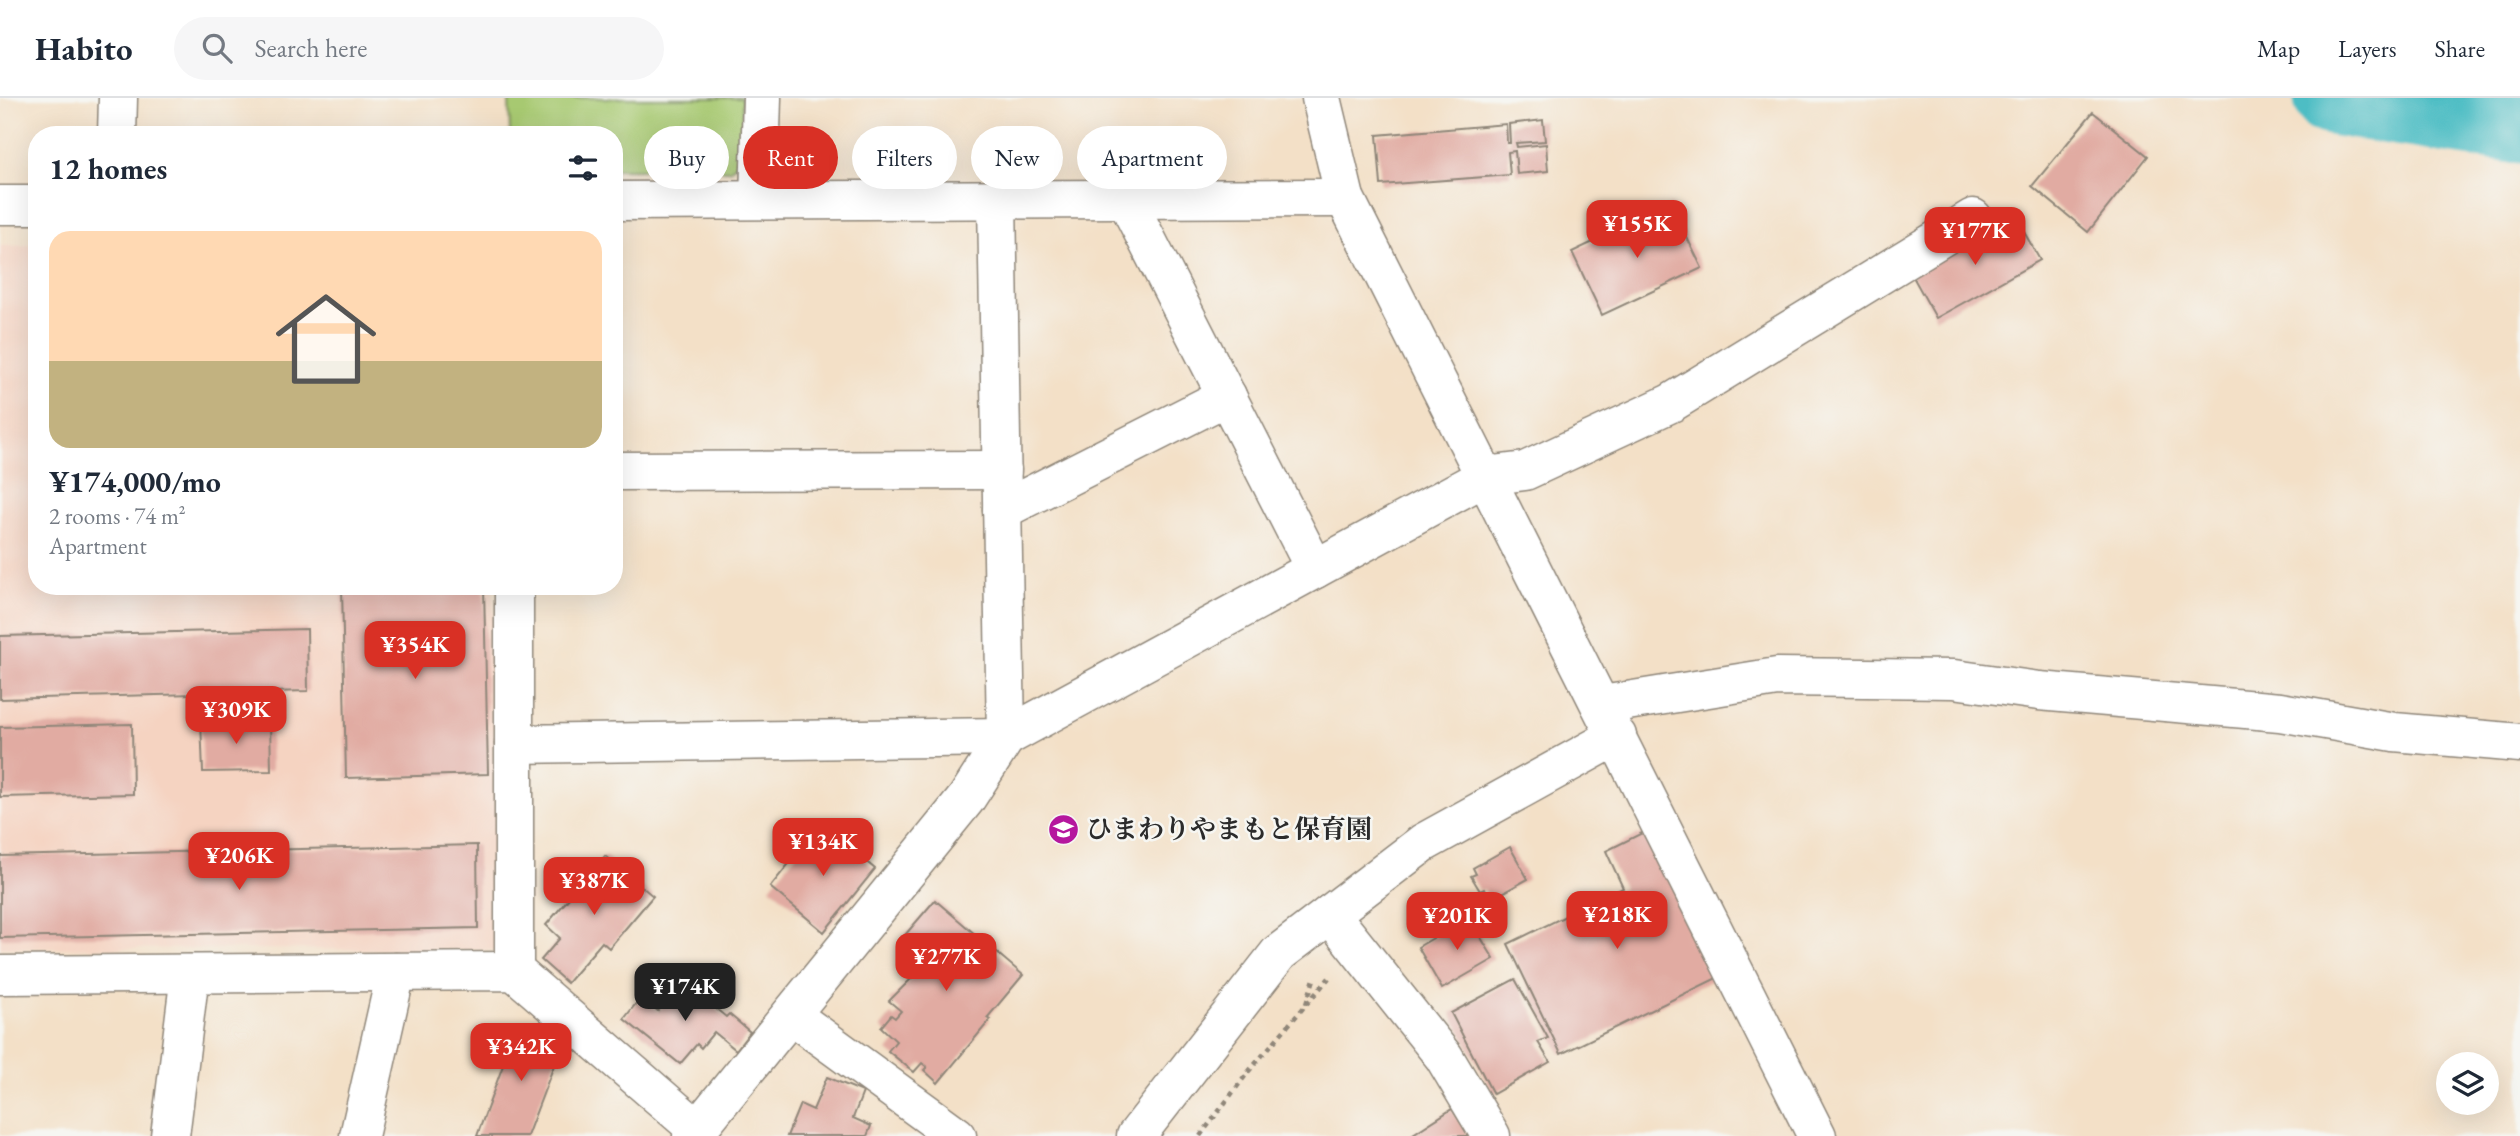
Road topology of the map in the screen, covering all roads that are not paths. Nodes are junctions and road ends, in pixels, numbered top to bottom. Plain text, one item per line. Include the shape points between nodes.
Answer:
1 (118, 98) edge
2 (762, 98) edge
3 (1321, 98) edge
4 (117, 126) edge
5 (1345, 198) junction
6 (759, 199) junction
7 (1126, 199) junction
8 (997, 200) junction
9 (623, 201) edge
10 (0, 205) edge
11 (28, 205) edge
12 (1973, 218) dead end
13 (1227, 396) junction
14 (1002, 470) junction
15 (623, 471) edge
16 (1486, 476) junction
17 (1002, 510) junction
18 (1315, 569) junction
19 (514, 595) edge
20 (1609, 720) junction
21 (1006, 737) junction
22 (2520, 743) edge
23 (514, 744) junction
24 (1330, 914) junction
25 (514, 971) junction
26 (396, 972) junction
27 (190, 974) junction
28 (0, 975) edge
29 (791, 1015) junction
30 (694, 1132) edge
31 (170, 1136) edge
32 (359, 1136) edge
33 (957, 1136) edge
34 (1136, 1136) edge
35 (1491, 1136) edge
36 (1816, 1136) edge

1 - 4 street
2 - 6 street
3 - 5 street
5 - 7 street
5 - 16 street
6 - 8 street
6 - 9 street
7 - 8 street
7 - 13 street
8 - 14 street
10 - 11 street
12 - 16 street via 1671,403 1525,471
13 - 17 street
13 - 18 street
14 - 15 street
14 - 17 street
16 - 18 street
16 - 20 street
17 - 21 street
18 - 21 street
19 - 23 street
20 - 22 street via 1777,677 1954,679 2280,712 2394,732
20 - 24 street via 1423,843
20 - 36 street
21 - 23 street
21 - 29 street via 966,799
23 - 25 street
24 - 34 street via 1279,953
24 - 35 street via 1444,1057
25 - 26 street
25 - 30 street
26 - 27 street
26 - 32 street
27 - 28 street
27 - 31 street
29 - 30 street
29 - 33 street

